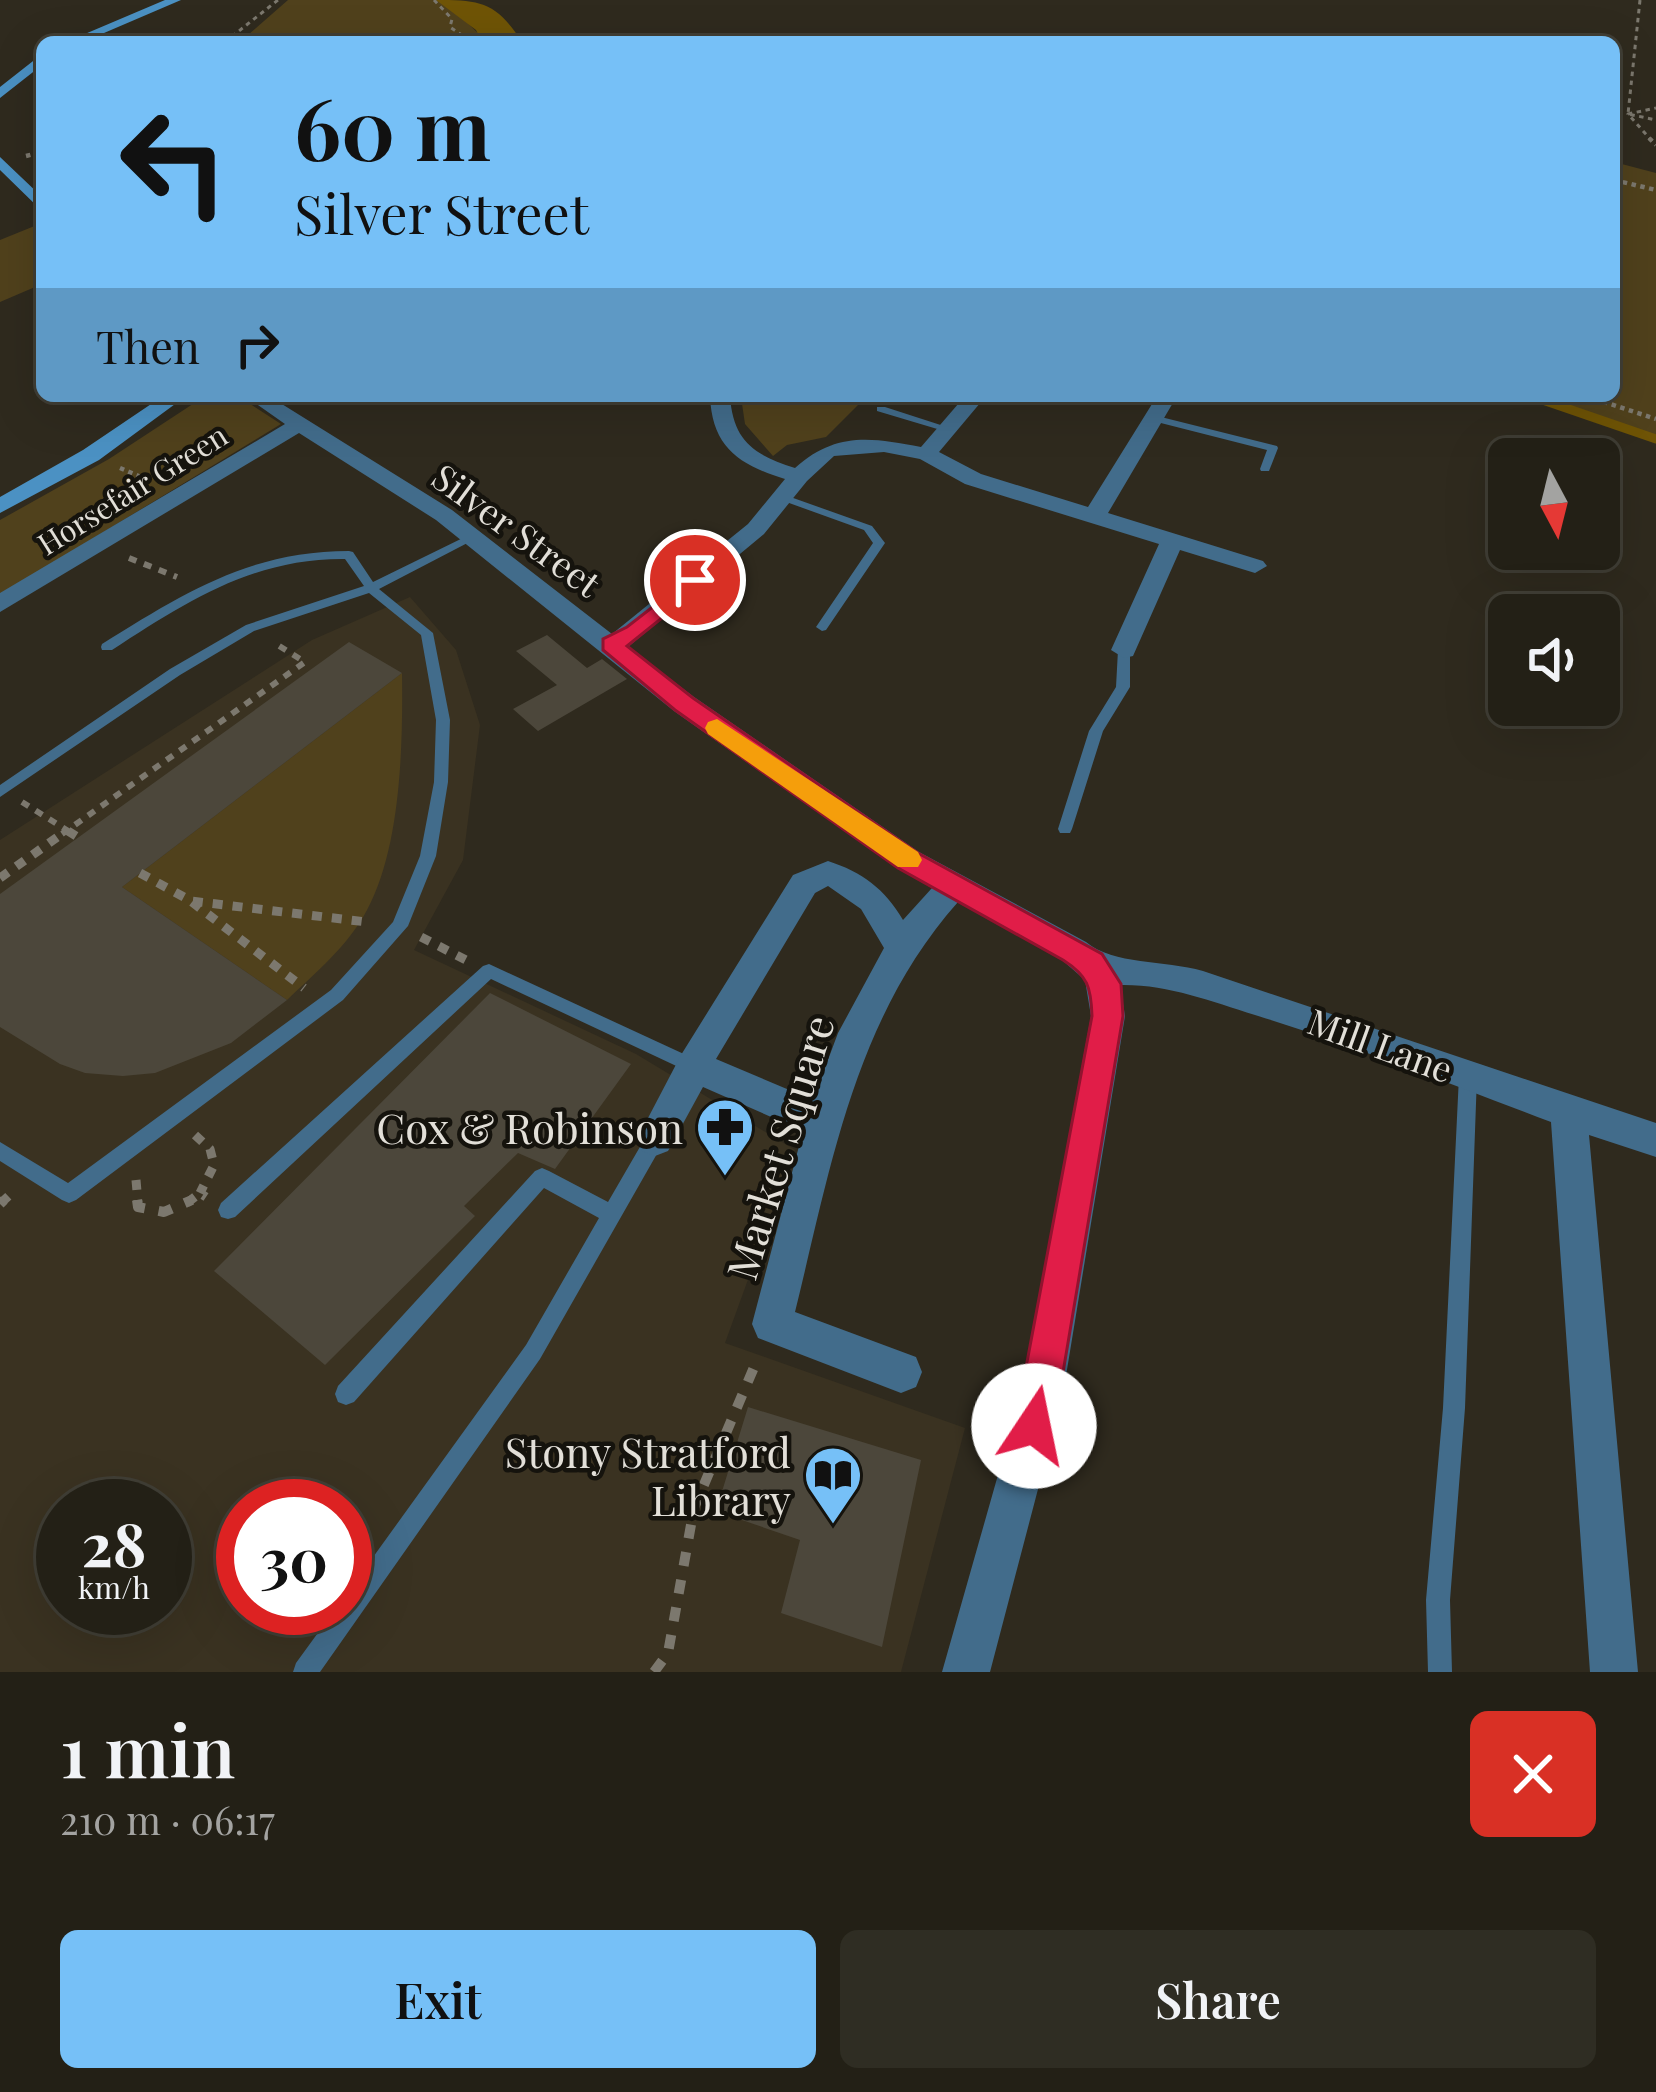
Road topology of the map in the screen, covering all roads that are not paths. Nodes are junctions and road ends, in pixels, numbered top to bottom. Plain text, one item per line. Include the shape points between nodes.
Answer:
1 (175, 0) edge
2 (87, 36) edge
3 (36, 63) edge
4 (0, 94) edge
5 (2, 166) edge
6 (36, 200) edge
7 (167, 402) edge
8 (264, 402) edge
9 (721, 402) edge
10 (970, 402) edge
11 (1163, 402) edge
12 (881, 409) dead end
13 (1154, 418) junction
14 (297, 425) junction
15 (948, 429) junction
16 (926, 454) junction
17 (1265, 469) dead end
18 (800, 476) junction
19 (782, 497) junction
20 (0, 506) edge
21 (1095, 515) junction
22 (473, 536) junction
23 (1173, 538) junction
24 (1255, 566) dead end
25 (371, 588) junction
26 (0, 604) edge
27 (822, 627) dead end
28 (611, 645) junction
29 (107, 647) dead end
30 (1124, 650) joint
31 (2, 791) edge
32 (1065, 829) dead end
33 (953, 886) junction
34 (899, 945) junction
35 (1096, 968) junction
36 (694, 1067) junction
37 (1468, 1076) junction
38 (1570, 1114) junction
39 (826, 1124) junction
40 (655, 1139) joint
41 (1656, 1140) edge
42 (0, 1151) edge
43 (228, 1210) road end
44 (612, 1214) junction
45 (901, 1372) dead end
46 (346, 1394) dead end
47 (305, 1672) edge
48 (966, 1672) edge
49 (1440, 1672) edge
50 (1615, 1672) edge

1 - 2 street
3 - 4 street
5 - 6 street
7 - 20 street, Horsefair Green
8 - 14 street, Silver Street
9 - 18 street via 731,445 746,460
10 - 15 street
11 - 13 street
12 - 15 lane
13 - 17 lane via 1273,448
13 - 21 street
14 - 22 street, Silver Street
14 - 26 street, Horsefair Green
15 - 16 street
16 - 18 street via 884,446 828,450
16 - 21 street via 973,479
18 - 19 street
19 - 27 lane via 868,528 879,543
19 - 28 street via 756,529
21 - 23 street
22 - 25 lane
22 - 28 street, Silver Street
23 - 24 street
23 - 30 street
25 - 29 lane via 349,555 320,552 263,564 205,588
25 - 31 lane via 250,628
25 - 42 lane via 428,633 442,720 428,856 400,926 325,1004 69,1194
28 - 33 street, Silver Street via 753,753
30 - 32 lane via 1123,687 1096,731
33 - 34 street, Market Square
33 - 35 street, Silver Street
34 - 36 street via 883,909 858,884 828,873 804,884
34 - 39 street, Market Square via 841,1068
35 - 37 street, Mill Lane via 1154,972 1329,1022
35 - 48 street via 1108,1016 1042,1394
36 - 39 street
36 - 40 street
36 - 43 lane via 489,971
37 - 38 street, Mill Lane
37 - 49 lane
38 - 41 street, Mill Lane
38 - 50 street
39 - 45 street, Market Square via 772,1324
40 - 44 lane
44 - 46 lane via 542,1177
44 - 47 lane via 533,1352

